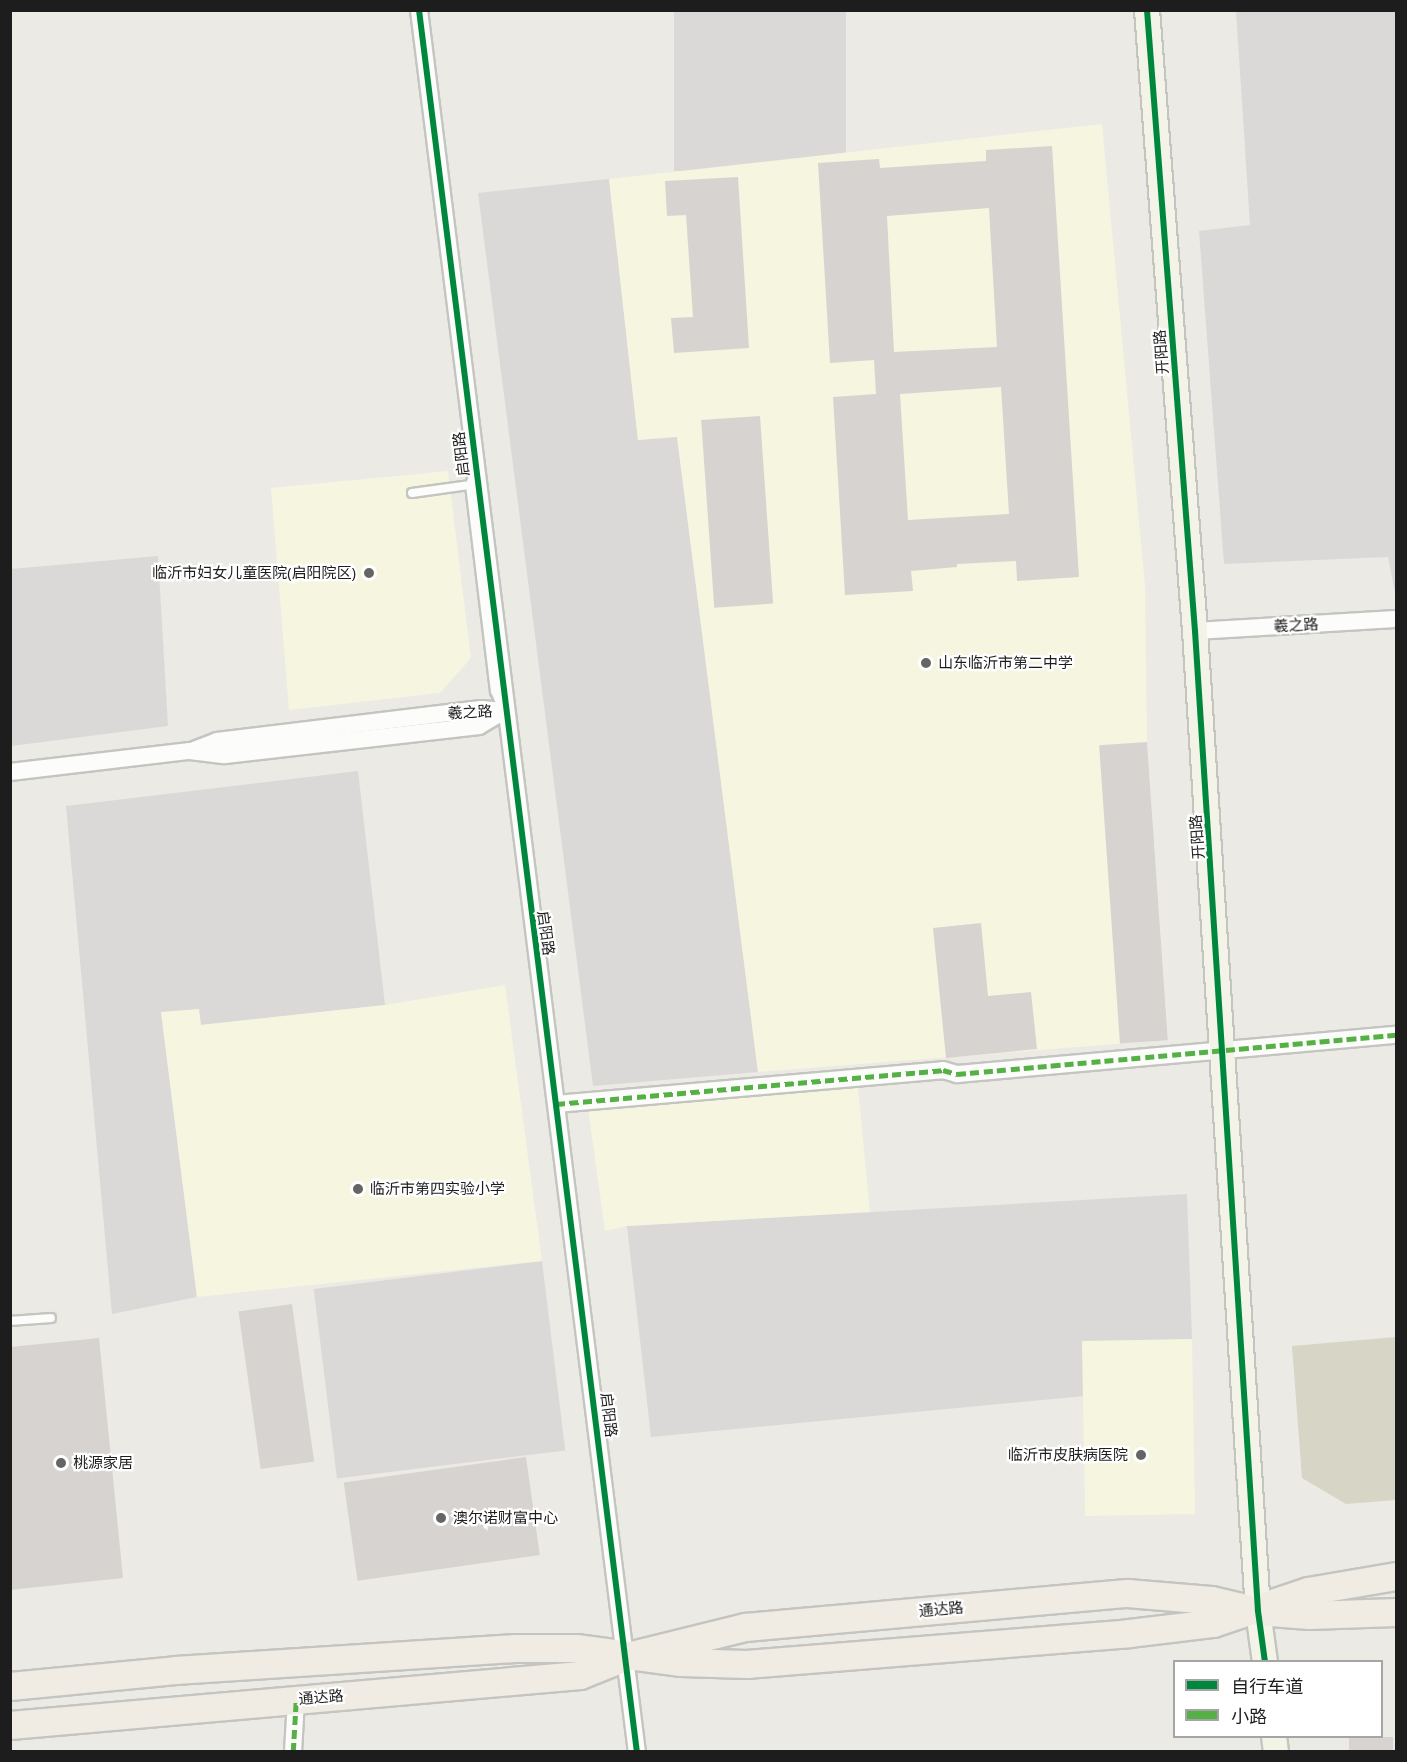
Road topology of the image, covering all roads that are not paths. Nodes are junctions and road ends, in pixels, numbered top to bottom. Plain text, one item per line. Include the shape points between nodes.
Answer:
1 (419, 10) edge
2 (1147, 10) edge
3 (472, 478) junction
4 (412, 493) dead end
5 (1396, 619) edge
6 (1195, 631) junction
7 (504, 711) junction
8 (10, 772) edge
9 (1396, 1035) edge
10 (1223, 1048) junction
11 (556, 1104) junction
12 (51, 1318) dead end
13 (10, 1321) edge
14 (1396, 1576) edge
15 (1258, 1611) junction
16 (1396, 1612) edge
17 (627, 1656) junction
18 (1265, 1660) edge
19 (10, 1686) edge
20 (296, 1700) junction
21 (10, 1725) edge
22 (293, 1752) edge
23 (637, 1752) edge

1 - 3 street, 启阳路
2 - 6 street, 开阳路
3 - 4 lane
3 - 7 street, 启阳路
5 - 6 street, 羲之路
6 - 10 street, 开阳路
7 - 8 street, 羲之路 via 481,709 217,741 190,751
7 - 11 street, 启阳路
9 - 10 street
10 - 11 street via 957,1074 944,1070
10 - 15 street, 开阳路
11 - 17 street, 启阳路
12 - 13 lane
14 - 15 main road, 通达路 via 1308,1591
15 - 16 main road, 通达路 via 1309,1615
15 - 17 main road, 通达路 via 1213,1623 1129,1634 746,1664
15 - 17 main road, 通达路 via 1211,1600 1127,1593 745,1627
15 - 18 street, 开阳路
17 - 19 main road, 通达路 via 576,1648 515,1648
17 - 20 main road, 通达路 via 580,1675
17 - 23 street, 启阳路
20 - 21 main road, 通达路
20 - 22 street

